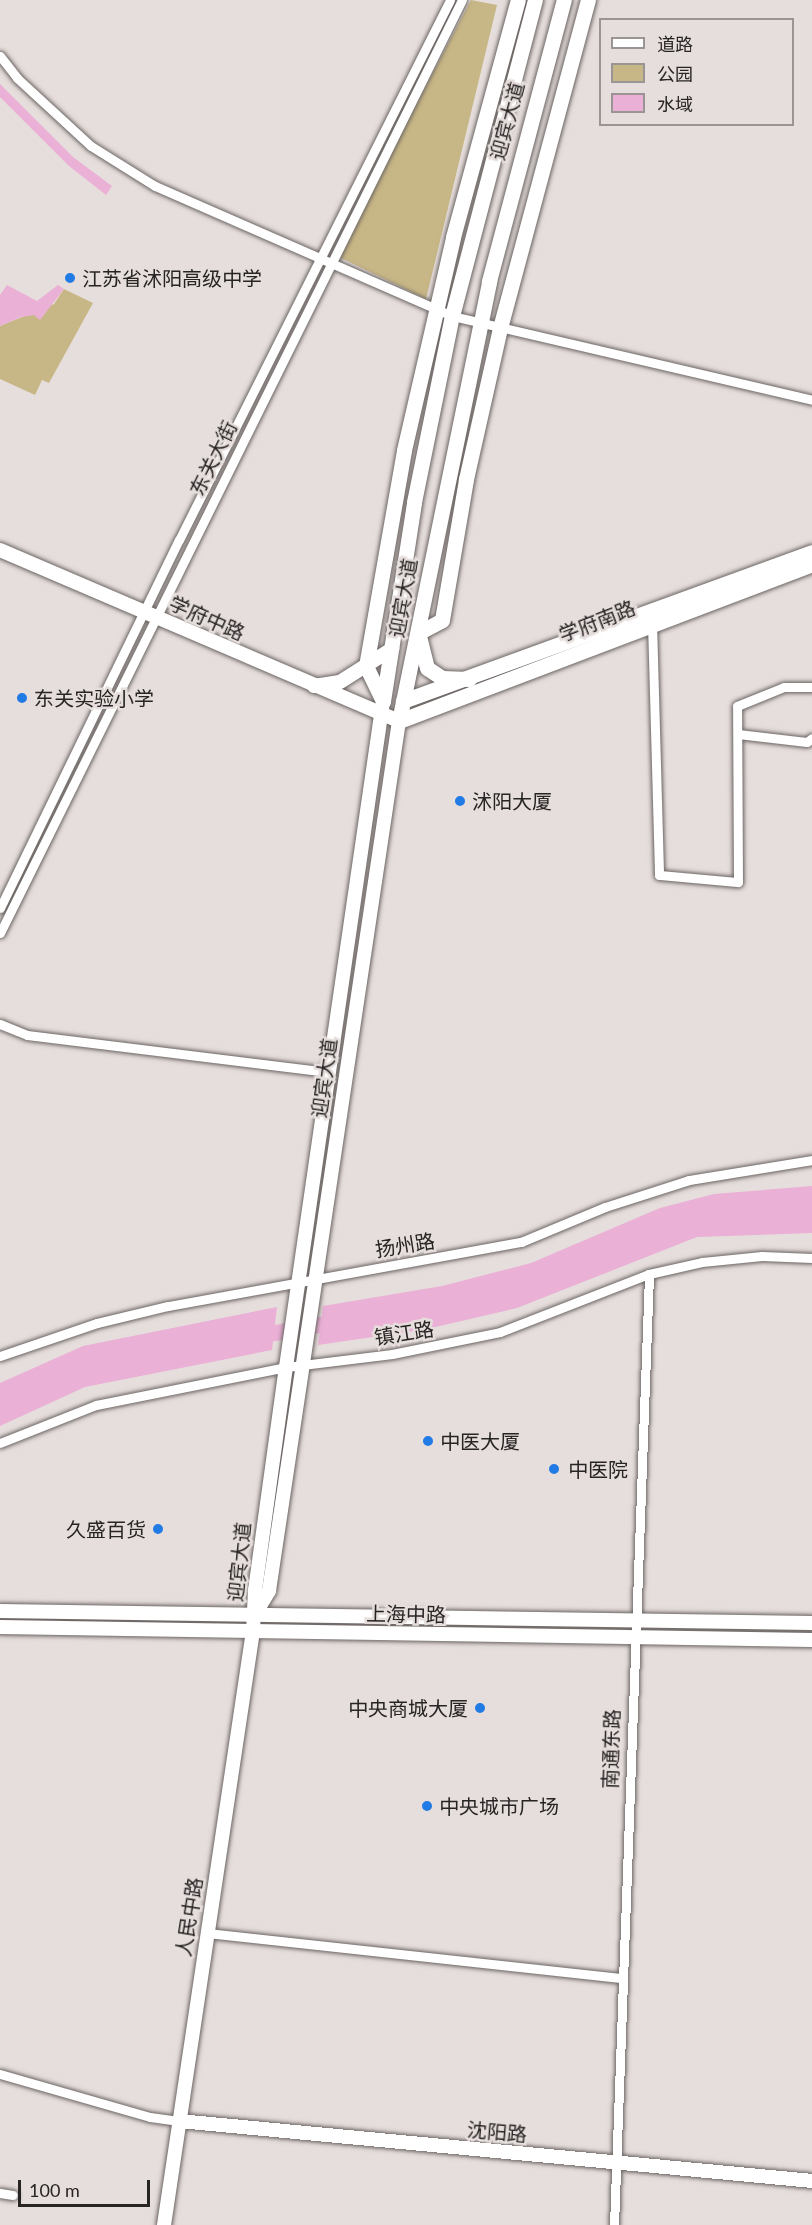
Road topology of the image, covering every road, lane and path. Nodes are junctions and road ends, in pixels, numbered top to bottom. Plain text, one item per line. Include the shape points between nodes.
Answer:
1 (450, 0) edge
2 (462, 0) edge
3 (518, 0) edge
4 (535, 0) edge
5 (564, 0) edge
6 (588, 0) edge
7 (0, 56) edge
8 (320, 256) junction
9 (331, 261) junction
10 (436, 309) junction
11 (452, 316) junction
12 (480, 323) junction
13 (500, 328) junction
14 (812, 400) edge
15 (0, 550) edge
16 (812, 552) edge
17 (812, 564) edge
18 (150, 614) junction
19 (652, 622) junction
20 (418, 633) junction
21 (392, 649) junction
22 (366, 666) junction
23 (469, 679) junction
24 (314, 686) junction
25 (812, 687) edge
26 (403, 701) junction
27 (382, 707) junction
28 (399, 721) junction
29 (738, 735) junction
30 (812, 738) edge
31 (0, 908) edge
32 (0, 933) edge
33 (0, 1024) edge
34 (330, 1072) junction
35 (812, 1160) edge
36 (812, 1258) edge
37 (649, 1274) junction
38 (316, 1276) junction
39 (299, 1280) junction
40 (0, 1356) edge
41 (304, 1359) junction
42 (286, 1361) junction
43 (0, 1443) edge
44 (0, 1611) edge
45 (255, 1615) junction
46 (634, 1622) junction
47 (812, 1623) edge
48 (0, 1627) edge
49 (253, 1631) junction
50 (633, 1637) junction
51 (812, 1640) edge
52 (207, 1933) junction
53 (621, 1978) junction
54 (0, 2074) edge
55 (179, 2121) junction
56 (614, 2164) junction
57 (812, 2181) edge
58 (0, 2193) edge
59 (13, 2195) dead end
60 (164, 2225) edge
61 (614, 2225) edge

1 - 8 street, 东关大街
2 - 9 street, 东关大街
3 - 10 main road
4 - 11 main road, 迎宾大道
5 - 12 main road, 迎宾大道 via 522,144
6 - 13 main road
7 - 8 street via 17,78 82,138 118,163 155,186
8 - 9 street
8 - 18 street, 东关大街
9 - 10 street
9 - 18 street, 东关大街
10 - 11 street
10 - 22 main road via 404,450
11 - 12 street
11 - 21 main road, 迎宾大道 via 414,502
12 - 13 street
12 - 20 main road, 迎宾大道
13 - 14 street
13 - 20 main road via 466,478 442,620
15 - 18 main road, 学府中路
16 - 23 main road, 学府南路
17 - 19 main road, 学府南路
18 - 24 main road, 学府中路
18 - 31 street, 东关大街
18 - 32 street, 东关大街
19 - 28 main road, 学府南路
19 - 29 street via 659,875 738,882
20 - 23 main road via 427,668 442,678
20 - 26 main road, 迎宾大道
21 - 22 main road
21 - 27 main road, 迎宾大道
22 - 24 main road via 340,682
22 - 27 main road
23 - 26 main road, 学府南路
24 - 27 main road, 学府中路
25 - 29 street via 784,687 737,706
26 - 27 main road
26 - 28 main road, 迎宾大道
27 - 28 main road
27 - 34 main road, 迎宾大道
28 - 38 main road, 迎宾大道
29 - 30 street via 807,742
33 - 34 street via 27,1035
34 - 39 main road, 迎宾大道
35 - 38 street, 扬州路 via 689,1180 605,1207 520,1242 427,1261
36 - 37 street, 镇江路 via 762,1256 702,1262
37 - 41 street, 镇江路 via 488,1335 403,1352
37 - 46 street, 南通东路
38 - 39 street, 扬州路
38 - 41 main road, 迎宾大道
39 - 40 street, 扬州路 via 98,1323
39 - 42 main road, 迎宾大道
41 - 42 street, 镇江路
41 - 45 main road, 迎宾大道 via 269,1591
42 - 43 street, 镇江路 via 96,1405
42 - 45 main road, 迎宾大道 via 255,1590
44 - 45 main road, 上海中路
45 - 46 main road, 上海中路
45 - 49 main road, 人民中路
46 - 47 main road, 上海中路
46 - 50 street, 南通东路
48 - 49 main road, 上海中路
49 - 50 main road, 上海中路
49 - 52 main road, 人民中路
50 - 51 main road, 上海中路
50 - 53 street, 南通东路
52 - 53 street
52 - 55 main road, 人民中路
53 - 56 street, 南通东路
54 - 55 street via 150,2118
55 - 56 main road, 沈阳路
55 - 60 main road, 人民中路
56 - 57 main road, 沈阳路
56 - 61 street, 南通东路
58 - 59 street

